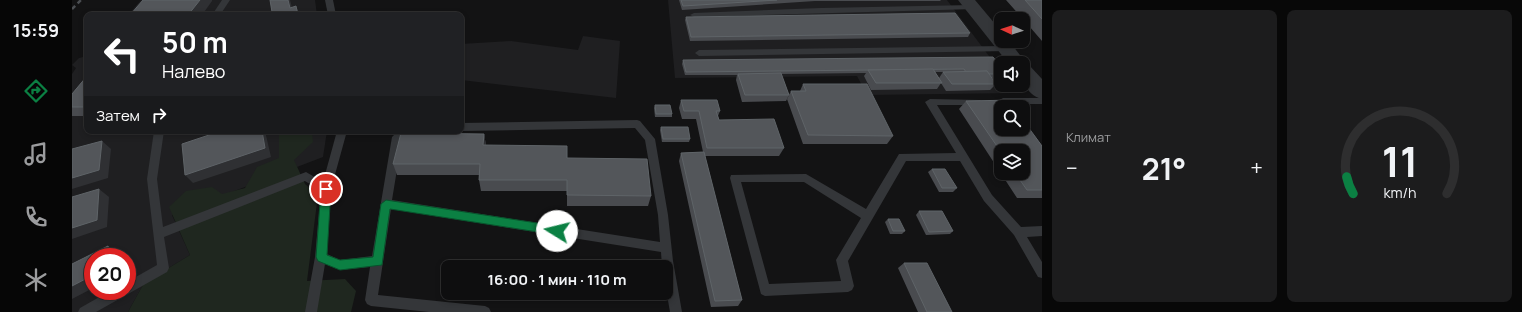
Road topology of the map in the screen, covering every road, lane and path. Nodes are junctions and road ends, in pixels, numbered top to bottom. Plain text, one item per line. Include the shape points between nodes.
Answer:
1 (226, 0) edge
2 (329, 0) edge
3 (969, 4) edge
4 (218, 12) edge
5 (331, 12) edge
6 (694, 15) edge
7 (1006, 49) junction
8 (699, 53) dead end
9 (1012, 56) edge
10 (1030, 77) edge
11 (1042, 92) edge
12 (1042, 101) edge
13 (464, 127) edge
14 (159, 134) edge
15 (341, 134) edge
16 (401, 134) edge
17 (963, 157) junction
18 (326, 189) junction
19 (386, 204) junction
20 (868, 216) junction
21 (1042, 231) edge
22 (1018, 232) junction
23 (158, 234) junction
24 (666, 248) junction
25 (321, 257) junction
26 (378, 261) junction
27 (1042, 273) edge
28 (136, 283) edge
29 (106, 300) edge
30 (84, 312) edge
31 (310, 312) edge
32 (486, 312) edge
33 (676, 312) edge

1 - 4 lane
2 - 5 lane
3 - 6 lane
3 - 7 street
7 - 8 lane
7 - 9 street
10 - 11 street
12 - 17 lane via 930,102
13 - 24 lane via 637,124 650,139
14 - 23 lane via 152,179
15 - 18 lane
16 - 19 lane via 398,137
17 - 20 lane via 903,157
17 - 22 lane via 988,198
18 - 23 lane via 306,176
18 - 25 lane
19 - 24 lane
19 - 26 lane
20 - 20 lane via 842,260 848,286 765,290 735,178 806,178
21 - 22 lane
22 - 27 lane
23 - 28 lane via 163,268
24 - 33 lane
25 - 26 lane via 340,265
25 - 31 lane
26 - 32 lane via 371,300
29 - 30 lane

